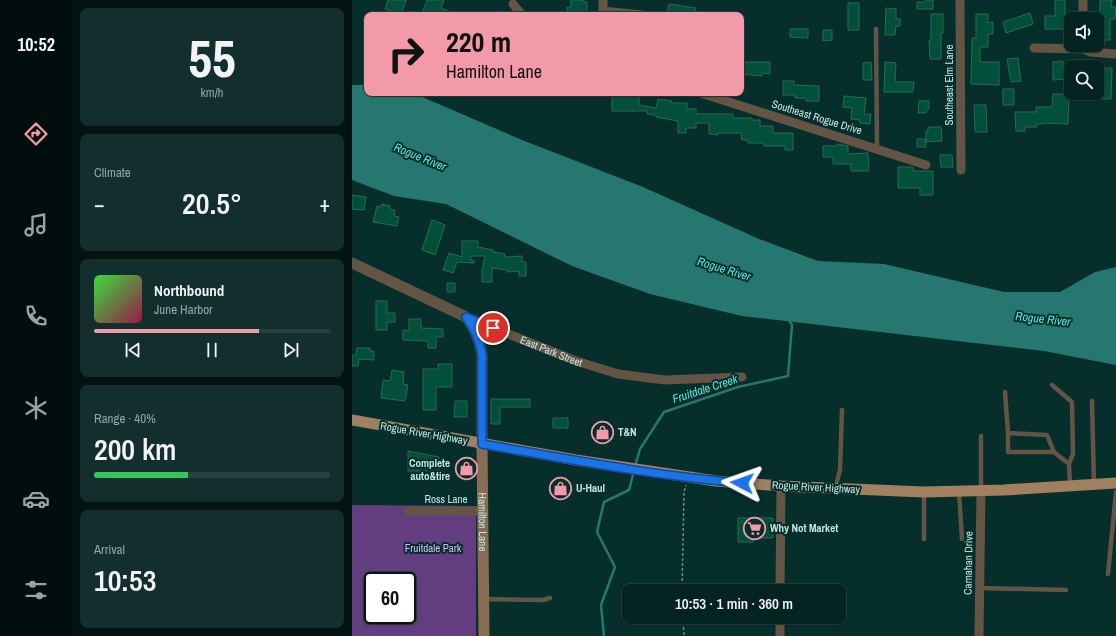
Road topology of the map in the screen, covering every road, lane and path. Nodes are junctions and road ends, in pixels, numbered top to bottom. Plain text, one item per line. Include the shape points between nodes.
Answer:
1 (603, 0) edge
2 (960, 0) edge
3 (1083, 0) edge
4 (513, 4) dead end
5 (520, 12) edge
6 (603, 12) edge
7 (1083, 12) edge
8 (876, 29) dead end
9 (1064, 47) edge
10 (1034, 48) dead end
11 (1091, 52) edge
12 (1116, 54) edge
13 (711, 96) edge
14 (877, 148) junction
15 (926, 165) dead end
16 (961, 170) dead end
17 (352, 263) edge
18 (466, 317) junction
19 (742, 377) dead end
20 (1052, 386) dead end
21 (1004, 392) dead end
22 (1092, 401) dead end
23 (842, 410) dead end
24 (352, 420) edge
25 (1008, 433) junction
26 (982, 436) dead end
27 (482, 444) junction
28 (1054, 452) junction
29 (1069, 464) junction
30 (688, 478) junction
31 (1116, 483) edge
32 (1094, 485) junction
33 (781, 486) junction
34 (1070, 486) junction
35 (835, 489) junction
36 (981, 491) junction
37 (924, 492) junction
38 (959, 492) junction
39 (1116, 492) edge
40 (408, 511) dead end
41 (483, 511) junction
42 (924, 539) dead end
43 (962, 539) dead end
44 (1108, 574) dead end
45 (682, 584) edge
46 (780, 584) edge
47 (980, 588) junction
48 (1066, 590) dead end
49 (550, 598) dead end
50 (484, 599) junction
51 (683, 624) edge
52 (780, 624) edge
53 (484, 636) edge
54 (684, 636) edge
55 (780, 636) edge
56 (979, 636) edge

1 - 6 street
2 - 16 street, Southeast Elm Lane
3 - 7 street
4 - 5 street
8 - 14 lane
9 - 10 street
11 - 12 street
13 - 14 street, Southeast Rogue Drive
14 - 15 street, Southeast Rogue Drive
17 - 18 street, East Park Street
18 - 19 street, East Park Street via 576,362 618,374 665,380
18 - 27 street, Hamilton Lane via 481,344
20 - 29 lane via 1072,402 1073,454
21 - 25 lane
22 - 32 lane
23 - 35 lane via 840,470
24 - 27 main road, Rogue River Highway
25 - 28 lane via 1047,434
25 - 28 lane via 1008,452
26 - 36 lane
27 - 30 main road, Rogue River Highway
27 - 41 main road, Hamilton Lane
28 - 29 lane
29 - 34 lane
30 - 33 main road, Rogue River Highway
30 - 45 path via 684,492
31 - 32 main road, Rogue River Highway
32 - 34 main road, Rogue River Highway
33 - 35 main road, Rogue River Highway
33 - 46 street
34 - 36 main road, Rogue River Highway
35 - 37 main road, Rogue River Highway
36 - 38 main road, Rogue River Highway
36 - 47 street, Carnahan Drive
37 - 38 main road, Rogue River Highway
37 - 42 lane
38 - 43 lane
39 - 44 lane
40 - 41 street, Ross Lane
41 - 50 main road, Hamilton Lane
47 - 48 lane
47 - 56 street, Carnahan Drive
49 - 50 lane
50 - 53 main road, Hamilton Lane
51 - 54 path
52 - 55 street

